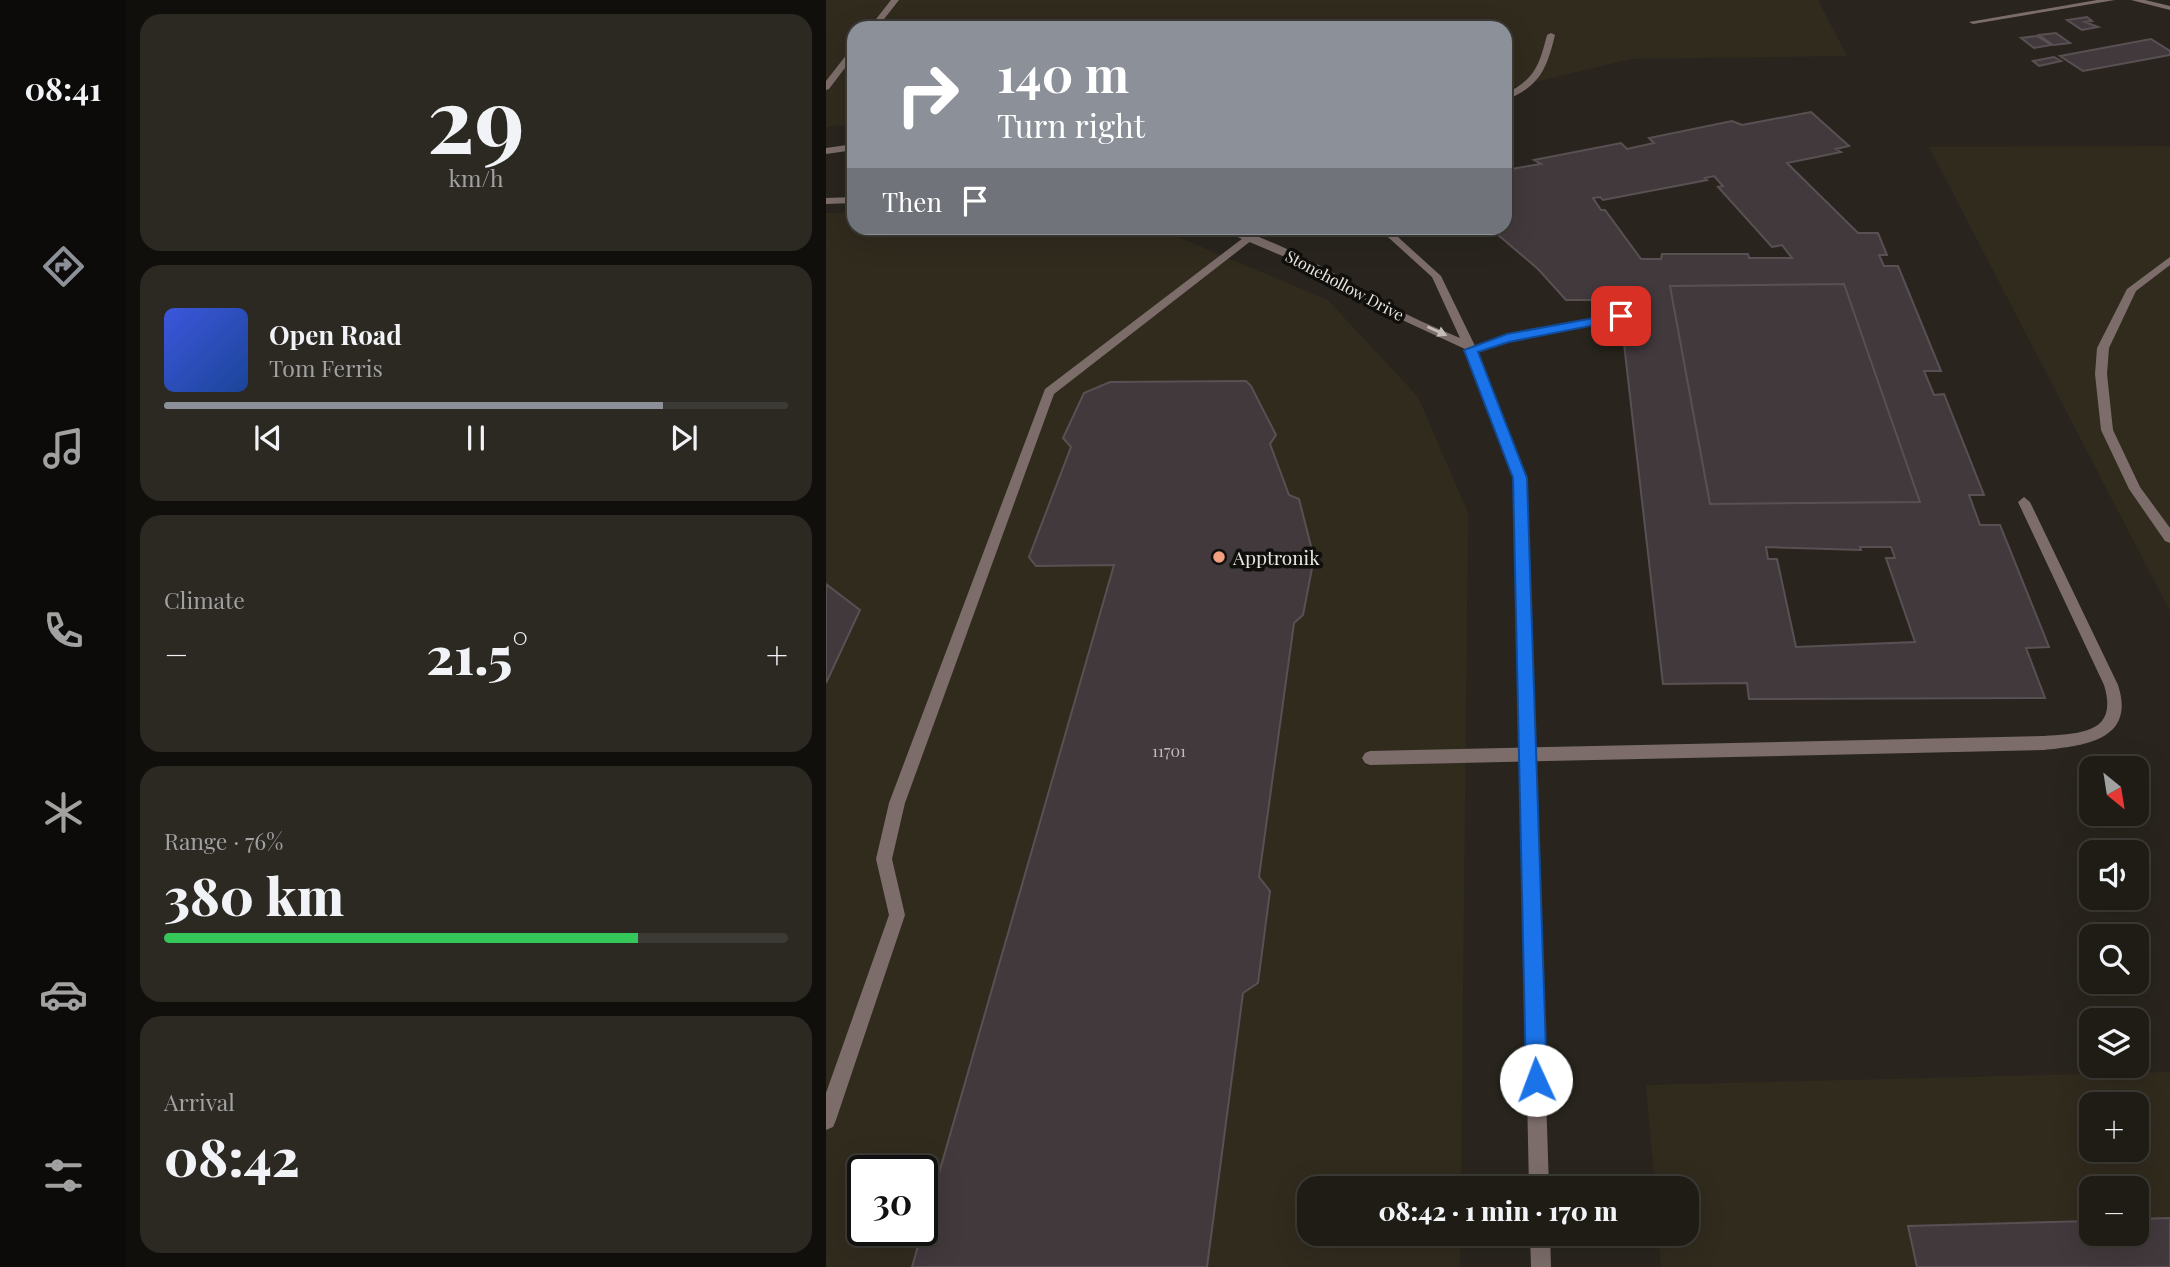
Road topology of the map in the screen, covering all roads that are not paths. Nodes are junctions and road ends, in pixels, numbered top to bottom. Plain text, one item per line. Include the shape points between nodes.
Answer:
1 (895, 0) edge
2 (2111, 0) edge
3 (2134, 0) edge
4 (2170, 8) edge
5 (878, 21) edge
6 (1973, 22) dead end
7 (1551, 35) dead end
8 (847, 60) edge
9 (826, 87) edge
10 (1512, 94) edge
11 (847, 148) edge
12 (826, 151) edge
13 (847, 200) edge
14 (826, 201) edge
15 (1255, 235) joint
16 (1391, 235) edge
17 (2170, 260) edge
18 (1621, 316) dead end
19 (1469, 348) junction
20 (2024, 502) dead end
21 (2170, 538) edge
22 (1528, 757) junction
23 (1370, 758) dead end
24 (826, 1120) edge
25 (1539, 1176) edge
26 (1540, 1246) edge
27 (1541, 1267) edge

1 - 5 street
2 - 6 street
3 - 4 street
7 - 10 street via 1543,70
8 - 9 street
11 - 12 street
13 - 14 street
15 -> 19 street, Stonehollow Drive
15 - 24 street via 1049,392 897,803 884,859 897,915
16 - 19 street via 1436,276
17 - 21 street via 2132,289 2104,348 2101,374 2106,430 2135,489
18 - 19 street
19 - 22 street via 1520,478
20 - 22 street via 2111,685 2115,715 2099,733 2044,743
22 - 23 street
22 - 25 street
26 - 27 street

